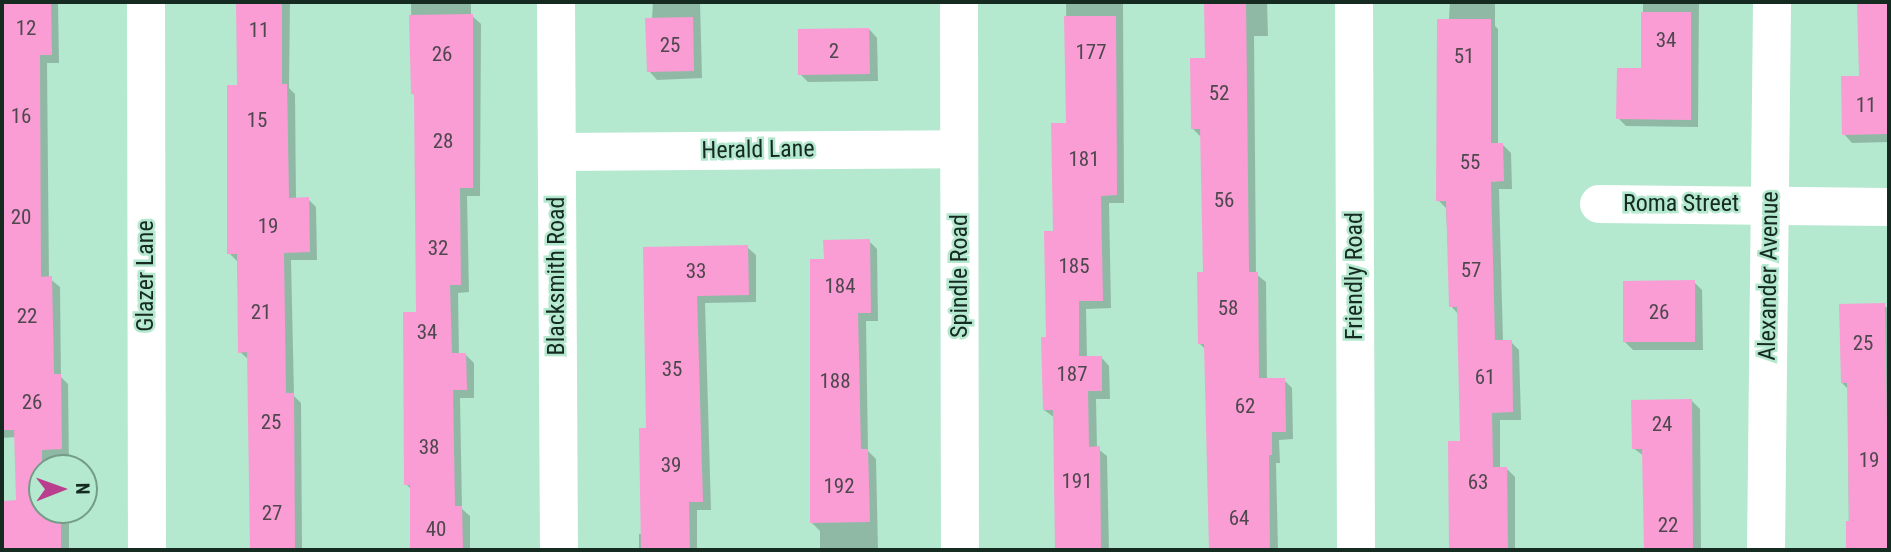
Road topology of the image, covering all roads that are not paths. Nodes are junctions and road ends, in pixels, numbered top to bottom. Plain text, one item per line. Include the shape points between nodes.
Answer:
1 (146, 2) edge
2 (556, 2) edge
3 (959, 2) edge
4 (1354, 2) edge
5 (1772, 2) edge
6 (959, 149) junction
7 (556, 152) junction
8 (1599, 204) dead end
9 (1769, 205) junction
10 (1889, 206) edge
11 (147, 550) edge
12 (559, 550) edge
13 (960, 550) edge
14 (1356, 550) edge
15 (1766, 550) edge

1 - 11 street, Glazer Lane
2 - 7 street, Blacksmith Road
3 - 6 street, Spindle Road
4 - 14 street, Friendly Road
5 - 9 street, Alexander Avenue
6 - 7 street, Herald Lane
6 - 13 street, Spindle Road
7 - 12 street, Blacksmith Road
8 - 9 street, Roma Street
9 - 10 street, Roma Street
9 - 15 street, Alexander Avenue

